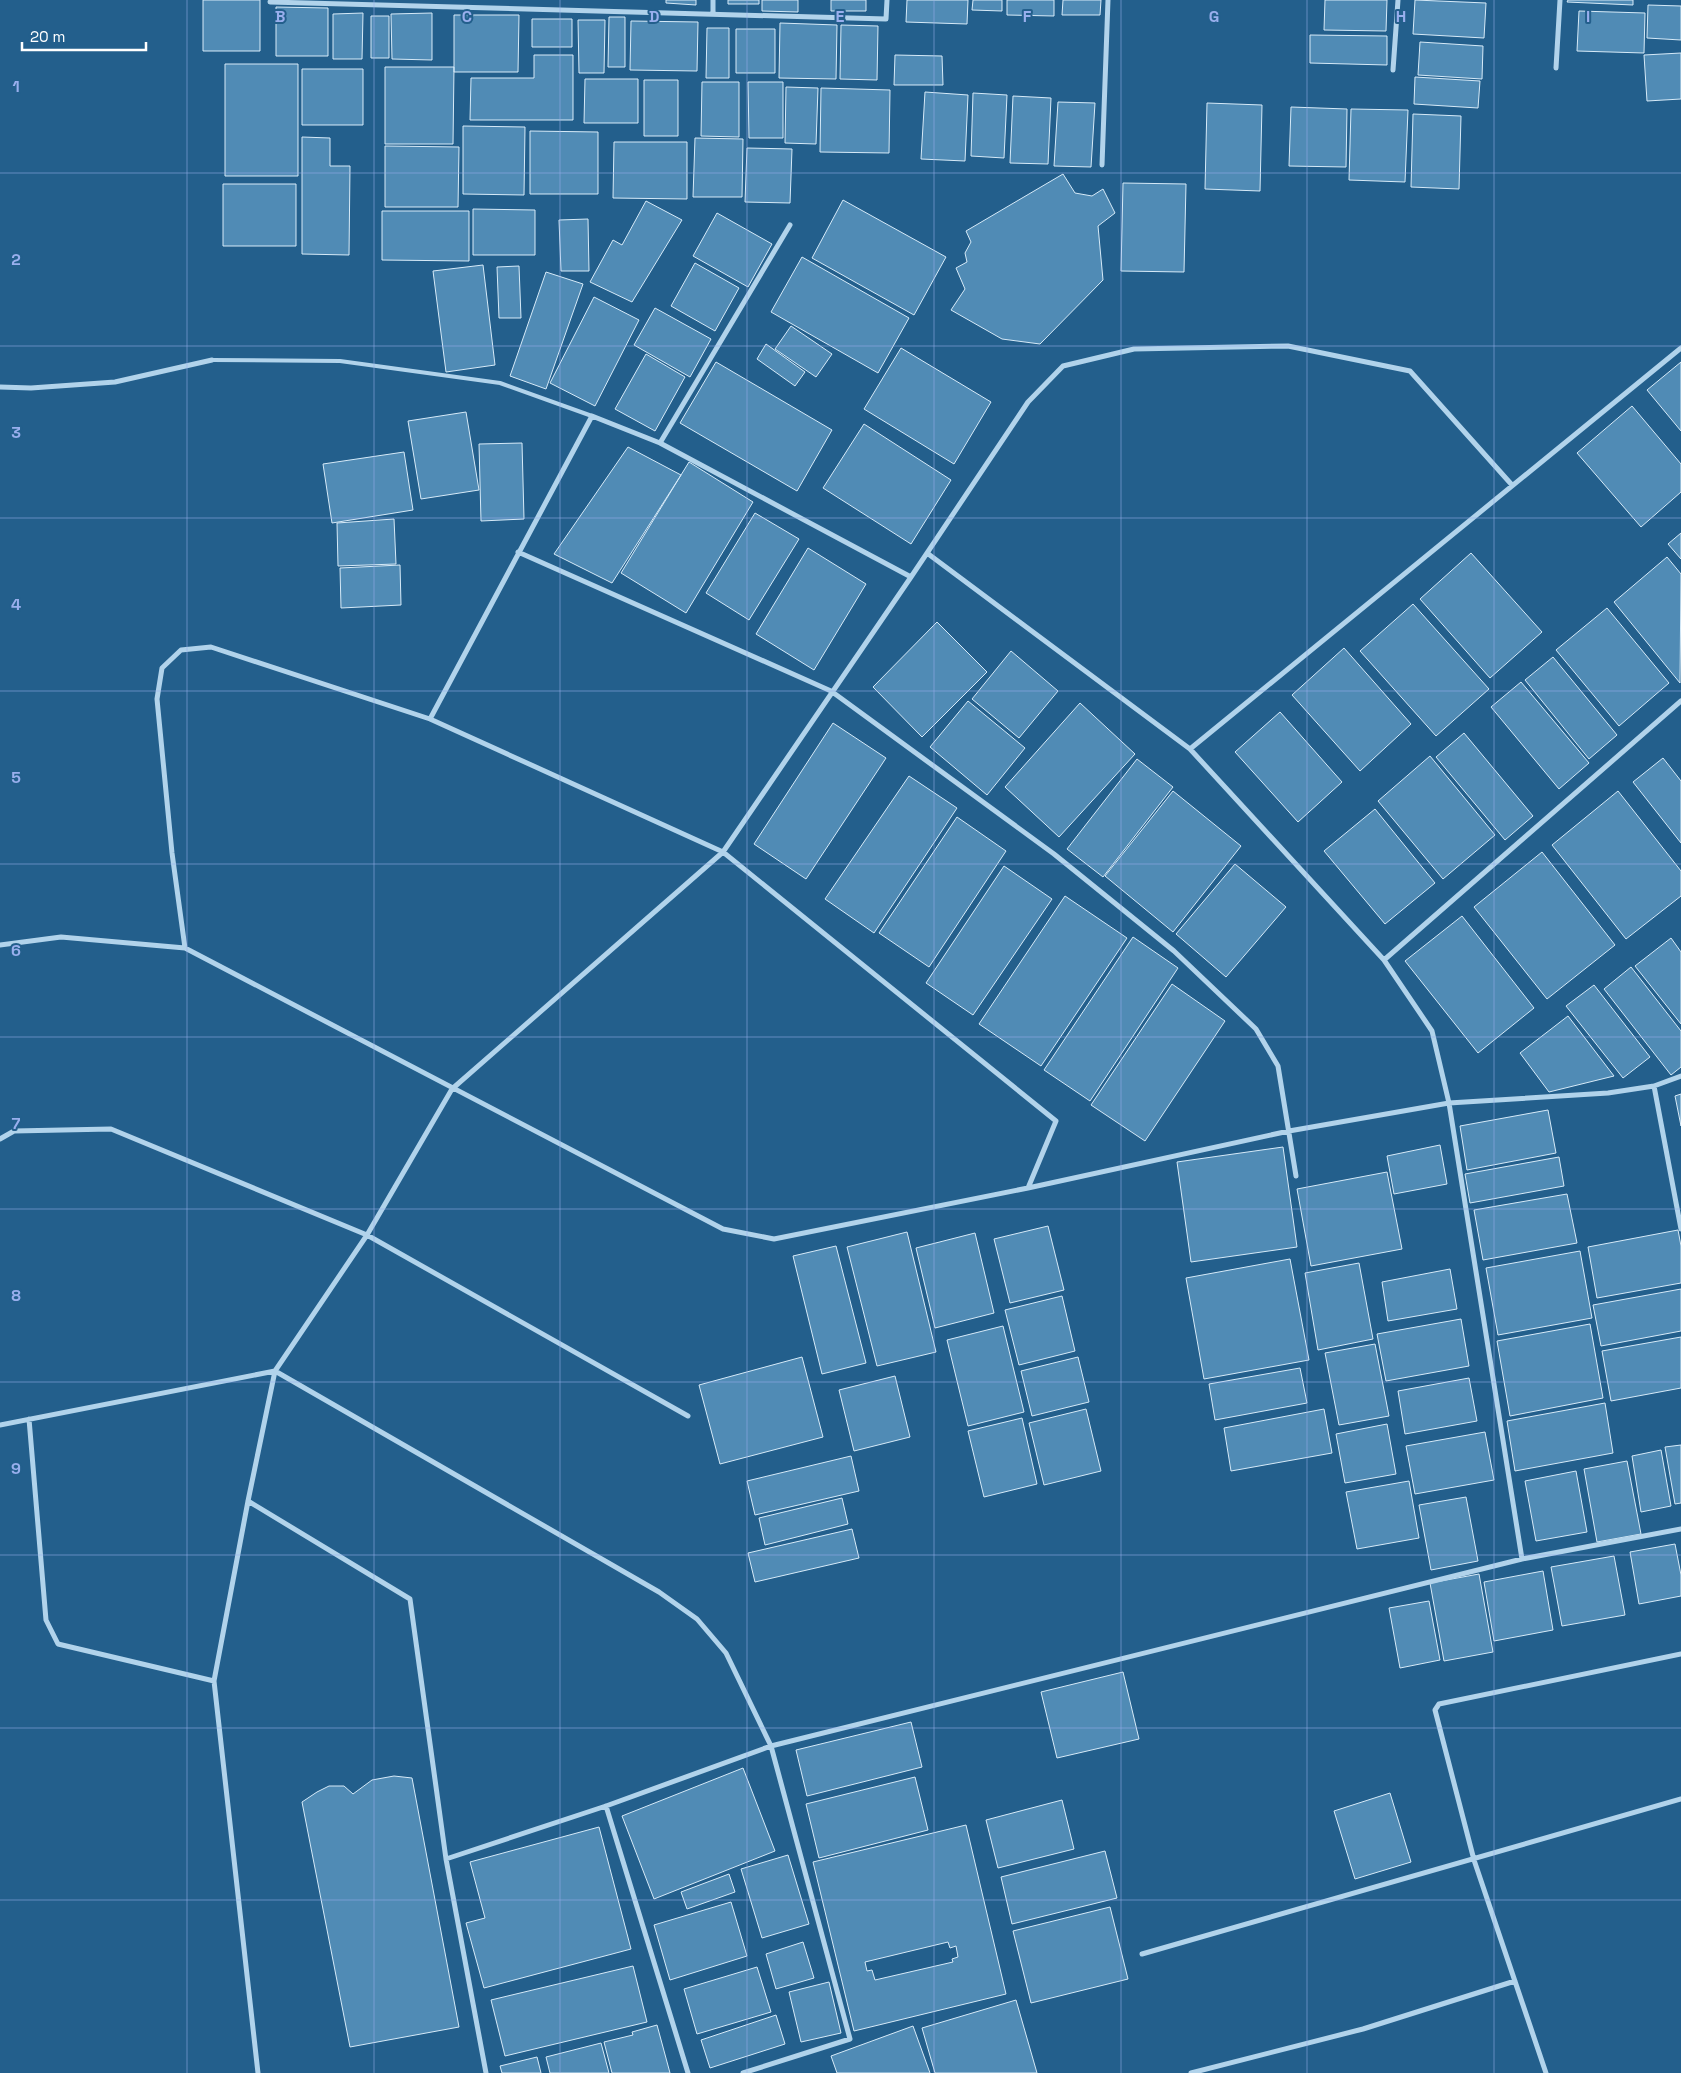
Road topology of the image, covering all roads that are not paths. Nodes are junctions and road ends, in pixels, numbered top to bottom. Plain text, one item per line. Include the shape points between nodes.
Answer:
1 (713, 0) edge
2 (887, 0) edge
3 (1108, 0) edge
4 (1398, 0) edge
5 (1560, 0) edge
6 (270, 2) dead end
7 (380, 3) edge
8 (713, 14) junction
9 (1556, 68) dead end
10 (1392, 70) dead end
11 (1102, 165) dead end
12 (790, 225) dead end
13 (1681, 348) edge
14 (212, 360) joint
15 (0, 387) edge
16 (592, 416) junction
17 (660, 443) junction
18 (1512, 485) junction
19 (518, 552) junction
20 (927, 553) junction
21 (911, 577) junction
22 (831, 691) junction
23 (1681, 701) edge
24 (430, 718) junction
25 (1190, 749) junction
26 (722, 852) junction
27 (0, 945) edge
28 (184, 948) junction
29 (1384, 960) junction
30 (1681, 1076) edge
31 (1654, 1086) junction
32 (452, 1089) junction
33 (1449, 1103) junction
34 (1289, 1130) junction
35 (0, 1139) edge
36 (1296, 1176) dead end
37 (1028, 1188) junction
38 (1681, 1229) edge
39 (367, 1235) junction
40 (275, 1372) junction
41 (688, 1416) dead end
42 (29, 1419) junction
43 (0, 1425) edge
44 (248, 1501) junction
45 (1681, 1529) edge
46 (1522, 1559) junction
47 (1681, 1654) edge
48 (214, 1681) junction
49 (771, 1746) junction
50 (1681, 1799) edge
51 (606, 1806) junction
52 (446, 1859) junction
53 (1474, 1860) junction
54 (1142, 1954) dead end
55 (1515, 1981) junction
56 (258, 2073) edge
57 (486, 2073) edge
58 (688, 2073) edge
59 (743, 2073) edge
60 (1191, 2073) edge
61 (1546, 2073) edge

1 - 8 street
2 - 8 street via 886,19
3 - 11 street
4 - 10 street
5 - 9 street
6 - 7 street
7 - 8 street
12 - 17 street
13 - 18 street
14 - 15 street via 115,382
14 - 16 lane via 340,361 500,384
16 - 17 street
16 - 19 street
17 - 21 street
18 - 20 street via 1410,371 1288,346 1134,349 1063,366 1028,402
18 - 25 street
19 - 22 street
19 - 24 street
20 - 21 street
20 - 25 street
21 - 22 street
22 - 26 street
22 - 34 street via 1054,854 1174,950 1219,992 1256,1029 1278,1066
23 - 29 street
24 - 26 street
24 - 28 street via 211,647 181,650 162,668 157,699
25 - 29 street
26 - 32 street
26 - 37 street via 1056,1121
27 - 28 street via 61,937
28 - 32 street
29 - 33 street via 1432,1031
30 - 31 street
31 - 33 street via 1608,1094
31 - 38 street
32 - 37 street via 723,1229 774,1239
32 - 39 street
33 - 34 street
33 - 46 street
34 - 36 street
34 - 37 street
35 - 39 street via 14,1131 111,1129
39 - 40 street
39 - 41 street
40 - 42 street
40 - 44 street
40 - 49 street via 659,1592 697,1619 726,1653
42 - 43 street
42 - 48 street via 46,1620 58,1644
44 - 48 street
44 - 52 street via 410,1599
45 - 46 street
46 - 49 street
47 - 53 street via 1439,1704 1435,1710 1436,1718
48 - 56 street
49 - 51 street
49 - 59 street via 850,2039
50 - 53 street
51 - 52 street
51 - 58 street
52 - 57 street
53 - 54 street
53 - 55 street
55 - 60 street via 1363,2029
55 - 61 street

